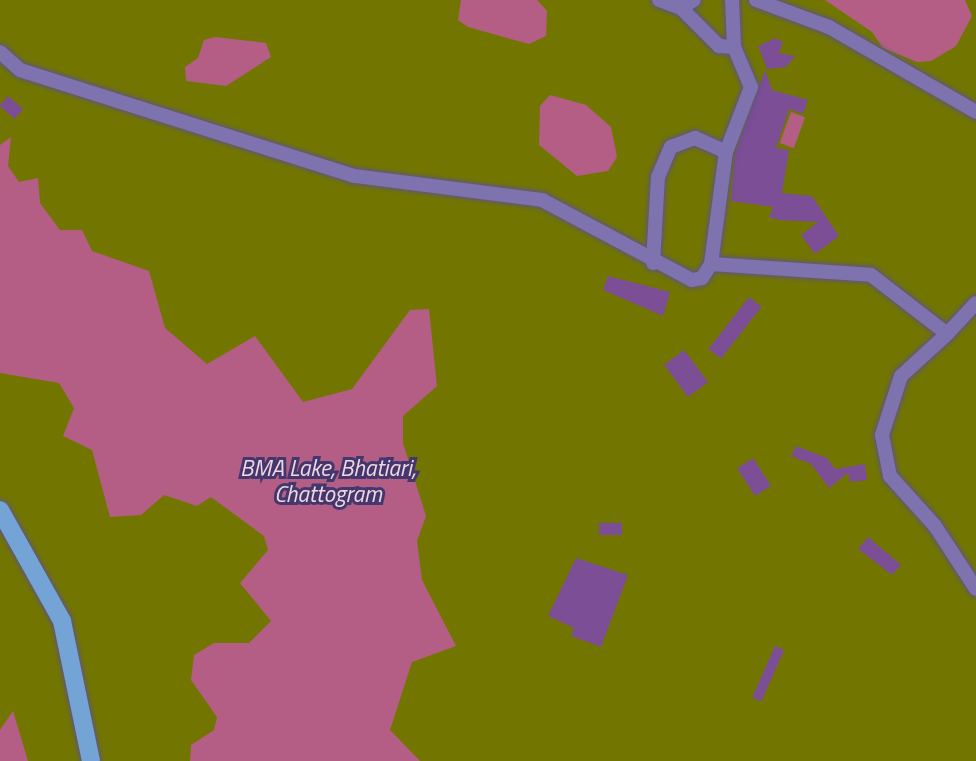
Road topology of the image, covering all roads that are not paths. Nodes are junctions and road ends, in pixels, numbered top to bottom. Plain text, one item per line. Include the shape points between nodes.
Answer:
1 (659, 0) edge
2 (732, 0) edge
3 (756, 0) edge
4 (687, 4) edge
5 (734, 47) junction
6 (0, 52) edge
7 (976, 112) edge
8 (726, 152) junction
9 (653, 263) junction
10 (711, 264) junction
11 (976, 303) edge
12 (947, 334) junction
13 (0, 510) edge
14 (976, 589) edge
15 (91, 761) edge

1 - 4 street
2 - 5 street
3 - 7 street via 829,27
4 - 5 street via 719,46
5 - 8 street via 751,87
6 - 9 street via 20,70 355,176 542,200
8 - 9 street via 695,138 671,147 658,177
8 - 10 street
9 - 10 street via 692,280
10 - 12 street via 871,275
11 - 12 street
12 - 14 street via 901,376 882,435 891,476 935,526
13 - 15 main road via 62,621

